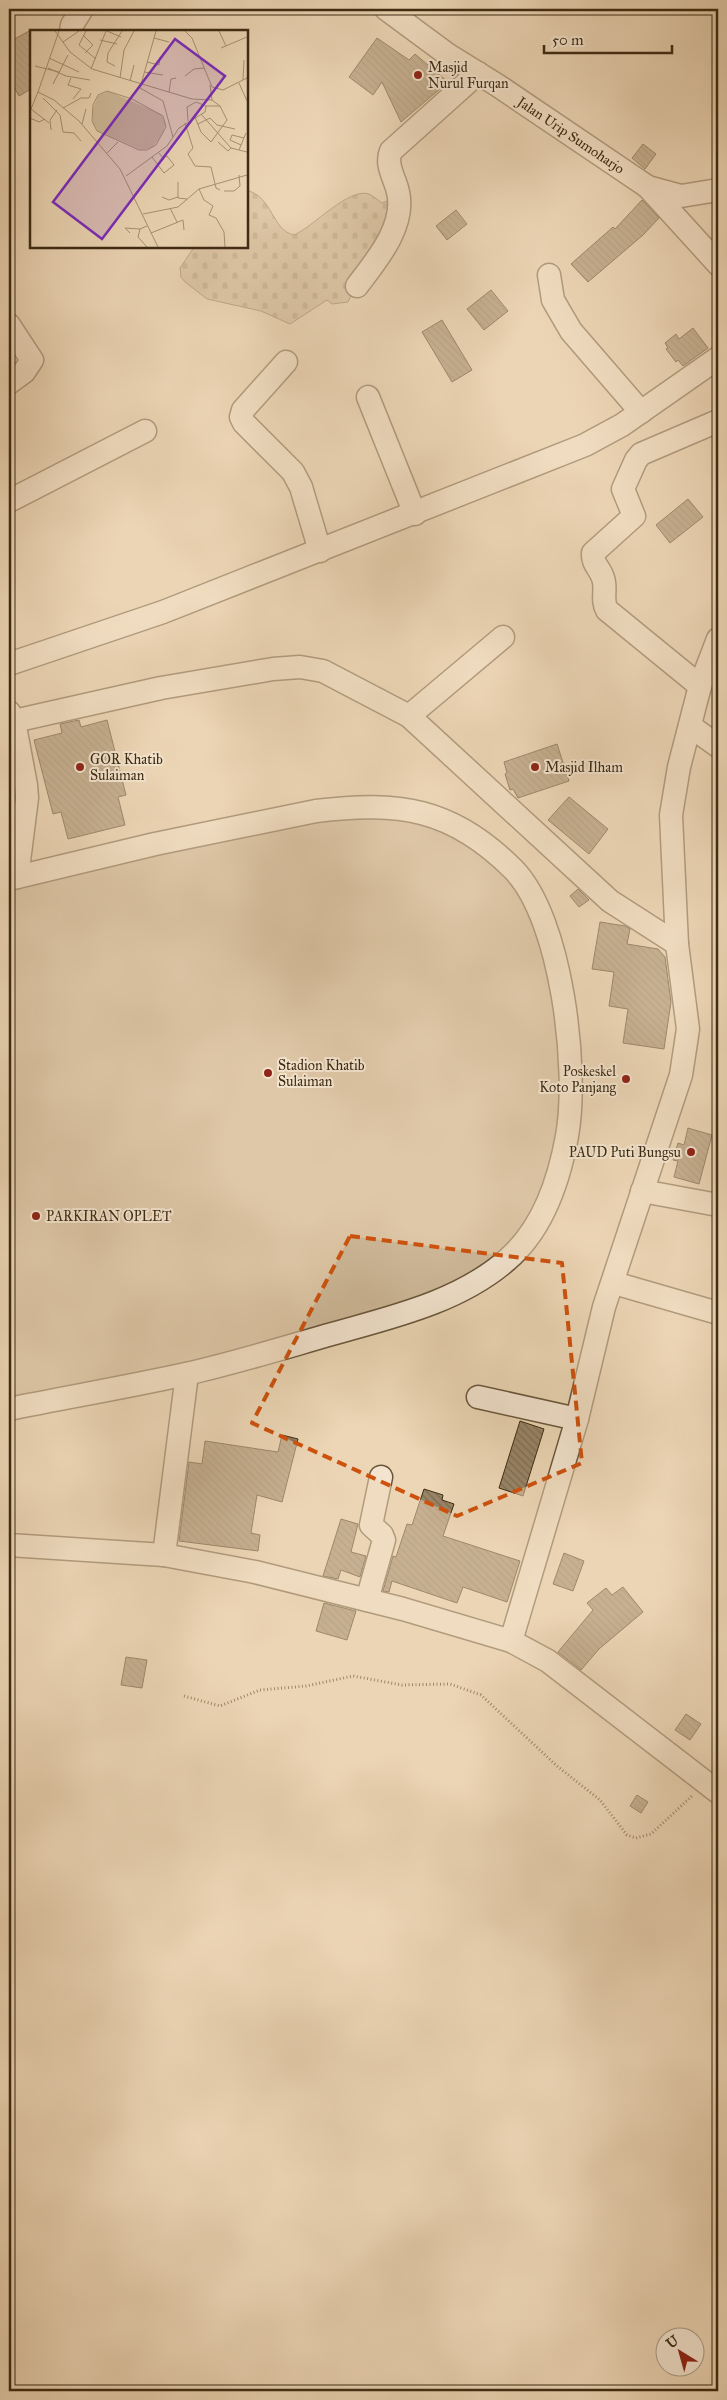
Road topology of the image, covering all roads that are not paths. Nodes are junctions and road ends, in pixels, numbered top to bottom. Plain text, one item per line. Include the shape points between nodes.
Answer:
1 (82, 9) edge
2 (386, 9) edge
3 (71, 30) edge
4 (478, 73) junction
5 (648, 187) junction
6 (718, 190) edge
7 (718, 264) edge
8 (549, 275) dead end
9 (357, 286) dead end
10 (9, 325) edge
11 (718, 358) edge
12 (286, 362) dead end
13 (9, 383) edge
14 (368, 398) dead end
15 (641, 412) junction
16 (718, 421) edge
17 (145, 431) dead end
18 (9, 501) edge
19 (415, 514) junction
20 (320, 551) junction
21 (503, 637) dead end
22 (718, 639) edge
23 (9, 664) edge
24 (700, 686) junction
25 (12, 716) edge
26 (409, 716) junction
27 (690, 726) junction
28 (718, 746) edge
29 (13, 878) edge
30 (677, 944) junction
31 (642, 1191) junction
32 (718, 1205) edge
33 (614, 1283) junction
34 (717, 1308) edge
35 (187, 1374) junction
36 (478, 1397) dead end
37 (9, 1409) edge
38 (577, 1419) junction
39 (382, 1477) dead end
40 (9, 1545) edge
41 (164, 1555) junction
42 (367, 1600) junction
43 (511, 1641) junction
44 (712, 1788) edge

1 - 3 street
2 - 4 street, Jalan Urip Sumoharjo
4 - 5 street, Jalan Urip Sumoharjo
4 - 9 street via 391,151 389,164 399,194 394,227 382,254
5 - 6 street, Jalan Urip Sumoharjo via 681,196
5 - 7 street
8 - 15 street via 553,300 571,331
10 - 13 street via 32,360 24,372
11 - 15 street
12 - 20 street via 242,410 241,416 292,472 301,487
14 - 19 street
15 - 19 street via 585,445
16 - 24 street via 648,450 636,460 623,489 634,516 593,553 592,558 604,580 607,610
17 - 18 street
19 - 20 street
20 - 23 street via 163,612
21 - 26 street
22 - 24 street
24 - 27 street
25 - 26 street via 161,688 300,667 323,671
25 - 29 street via 26,784
26 - 30 street via 610,901
27 - 28 street
27 - 30 street via 671,815
29 - 35 street via 155,844 316,811 364,808 416,811 458,826 515,870 536,902 550,940 564,1000 569,1051 569,1115 553,1191 523,1244 494,1270 442,1300 408,1313
30 - 31 street via 688,1029 680,1075
31 - 32 street
31 - 33 street
33 - 34 street
33 - 38 street via 604,1307
35 - 37 street
35 - 41 street
36 - 38 street
38 - 43 street
39 - 42 street via 371,1525 384,1540
40 - 41 street
41 - 42 street via 255,1572
42 - 43 street
43 - 44 street via 548,1661

